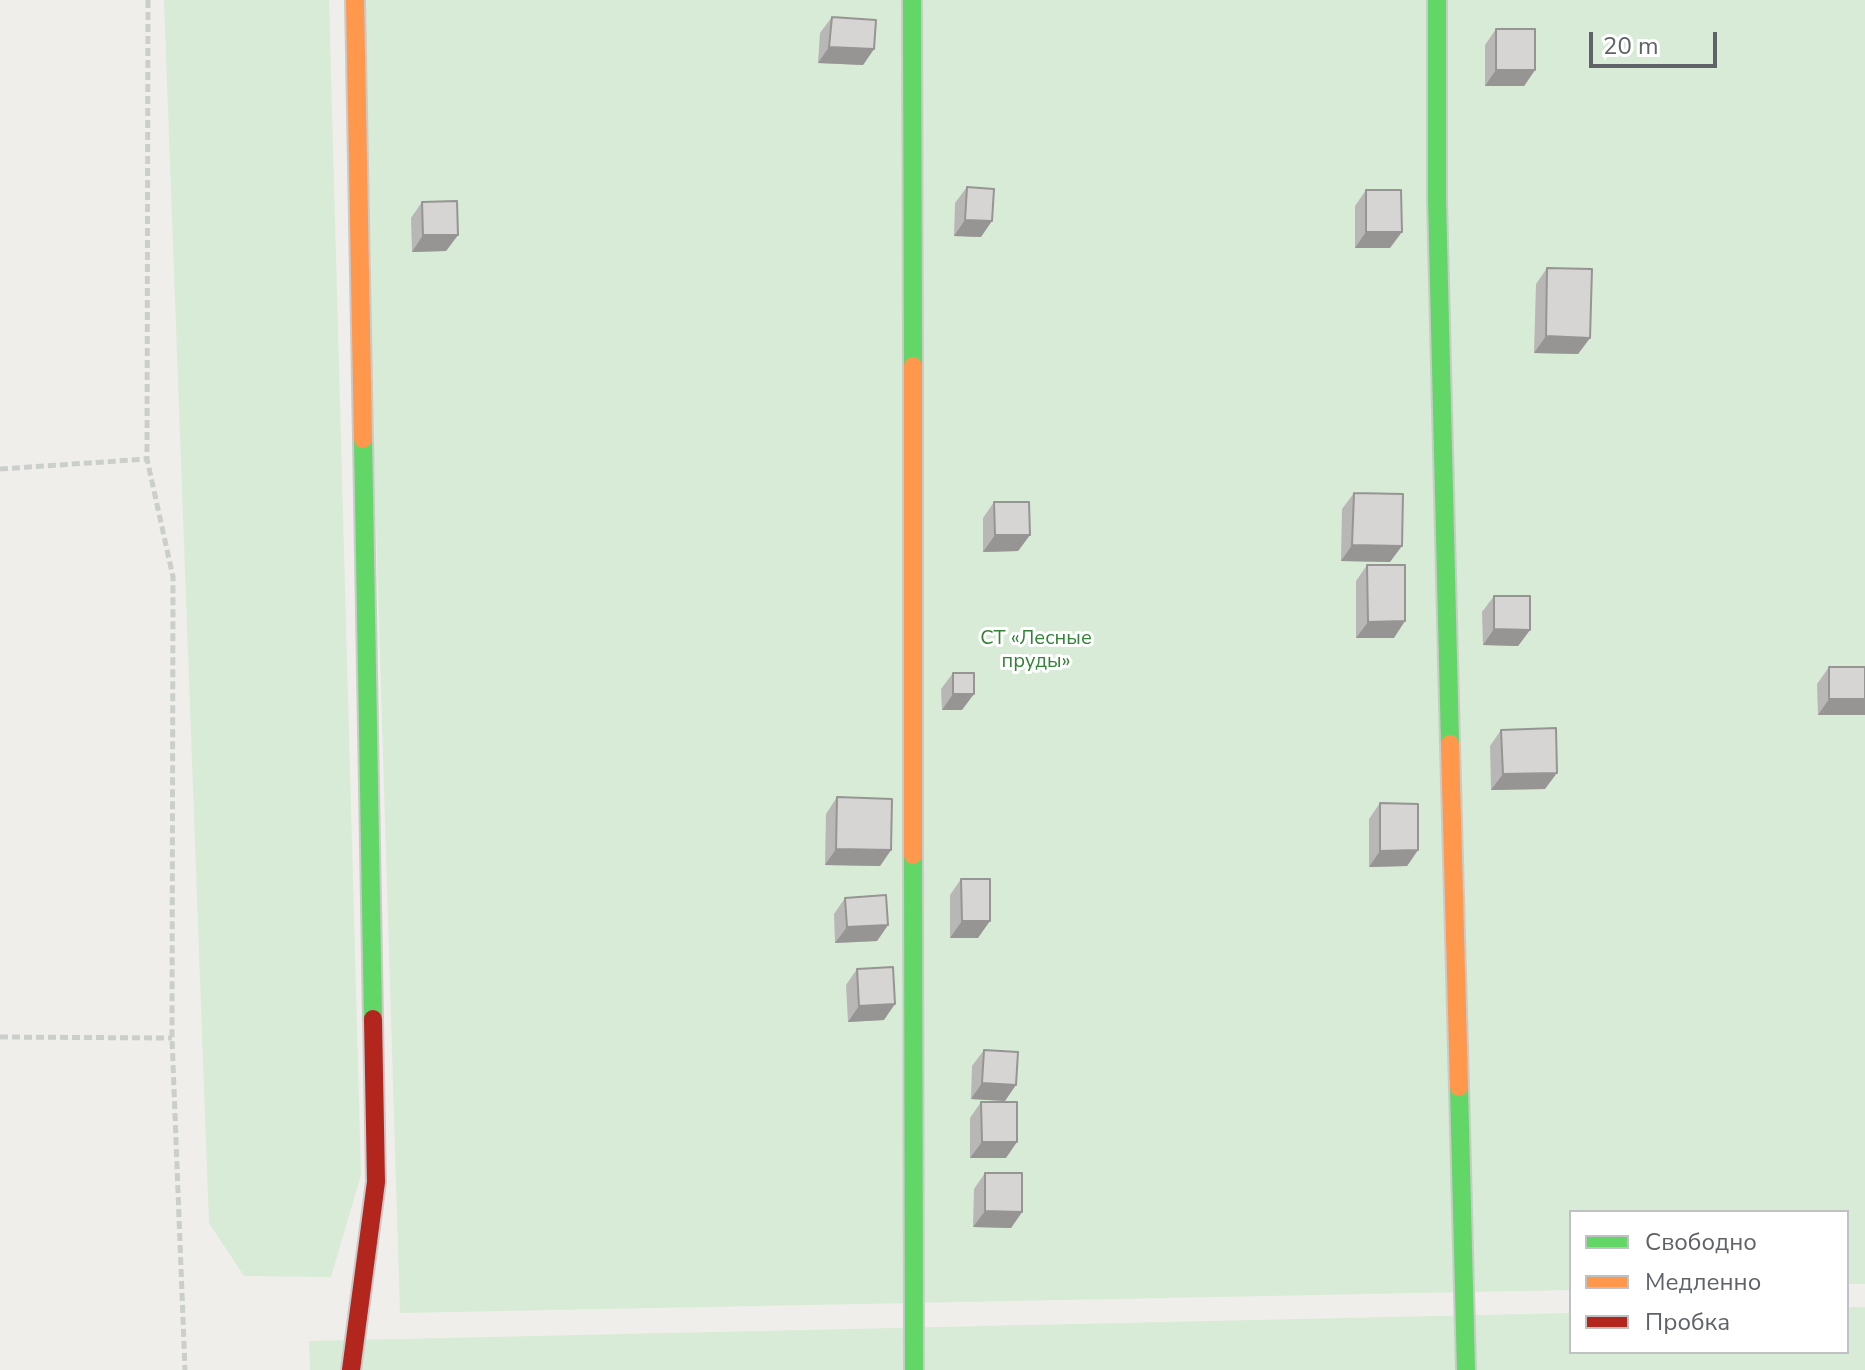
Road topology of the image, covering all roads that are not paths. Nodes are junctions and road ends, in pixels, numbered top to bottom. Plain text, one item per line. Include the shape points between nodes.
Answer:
1 (355, 0) edge
2 (912, 0) edge
3 (1437, 0) edge
4 (351, 1370) edge
5 (914, 1370) edge
6 (1466, 1370) edge

1 - 4 street via 376,1182
2 - 5 street
3 - 6 street via 1437,199

